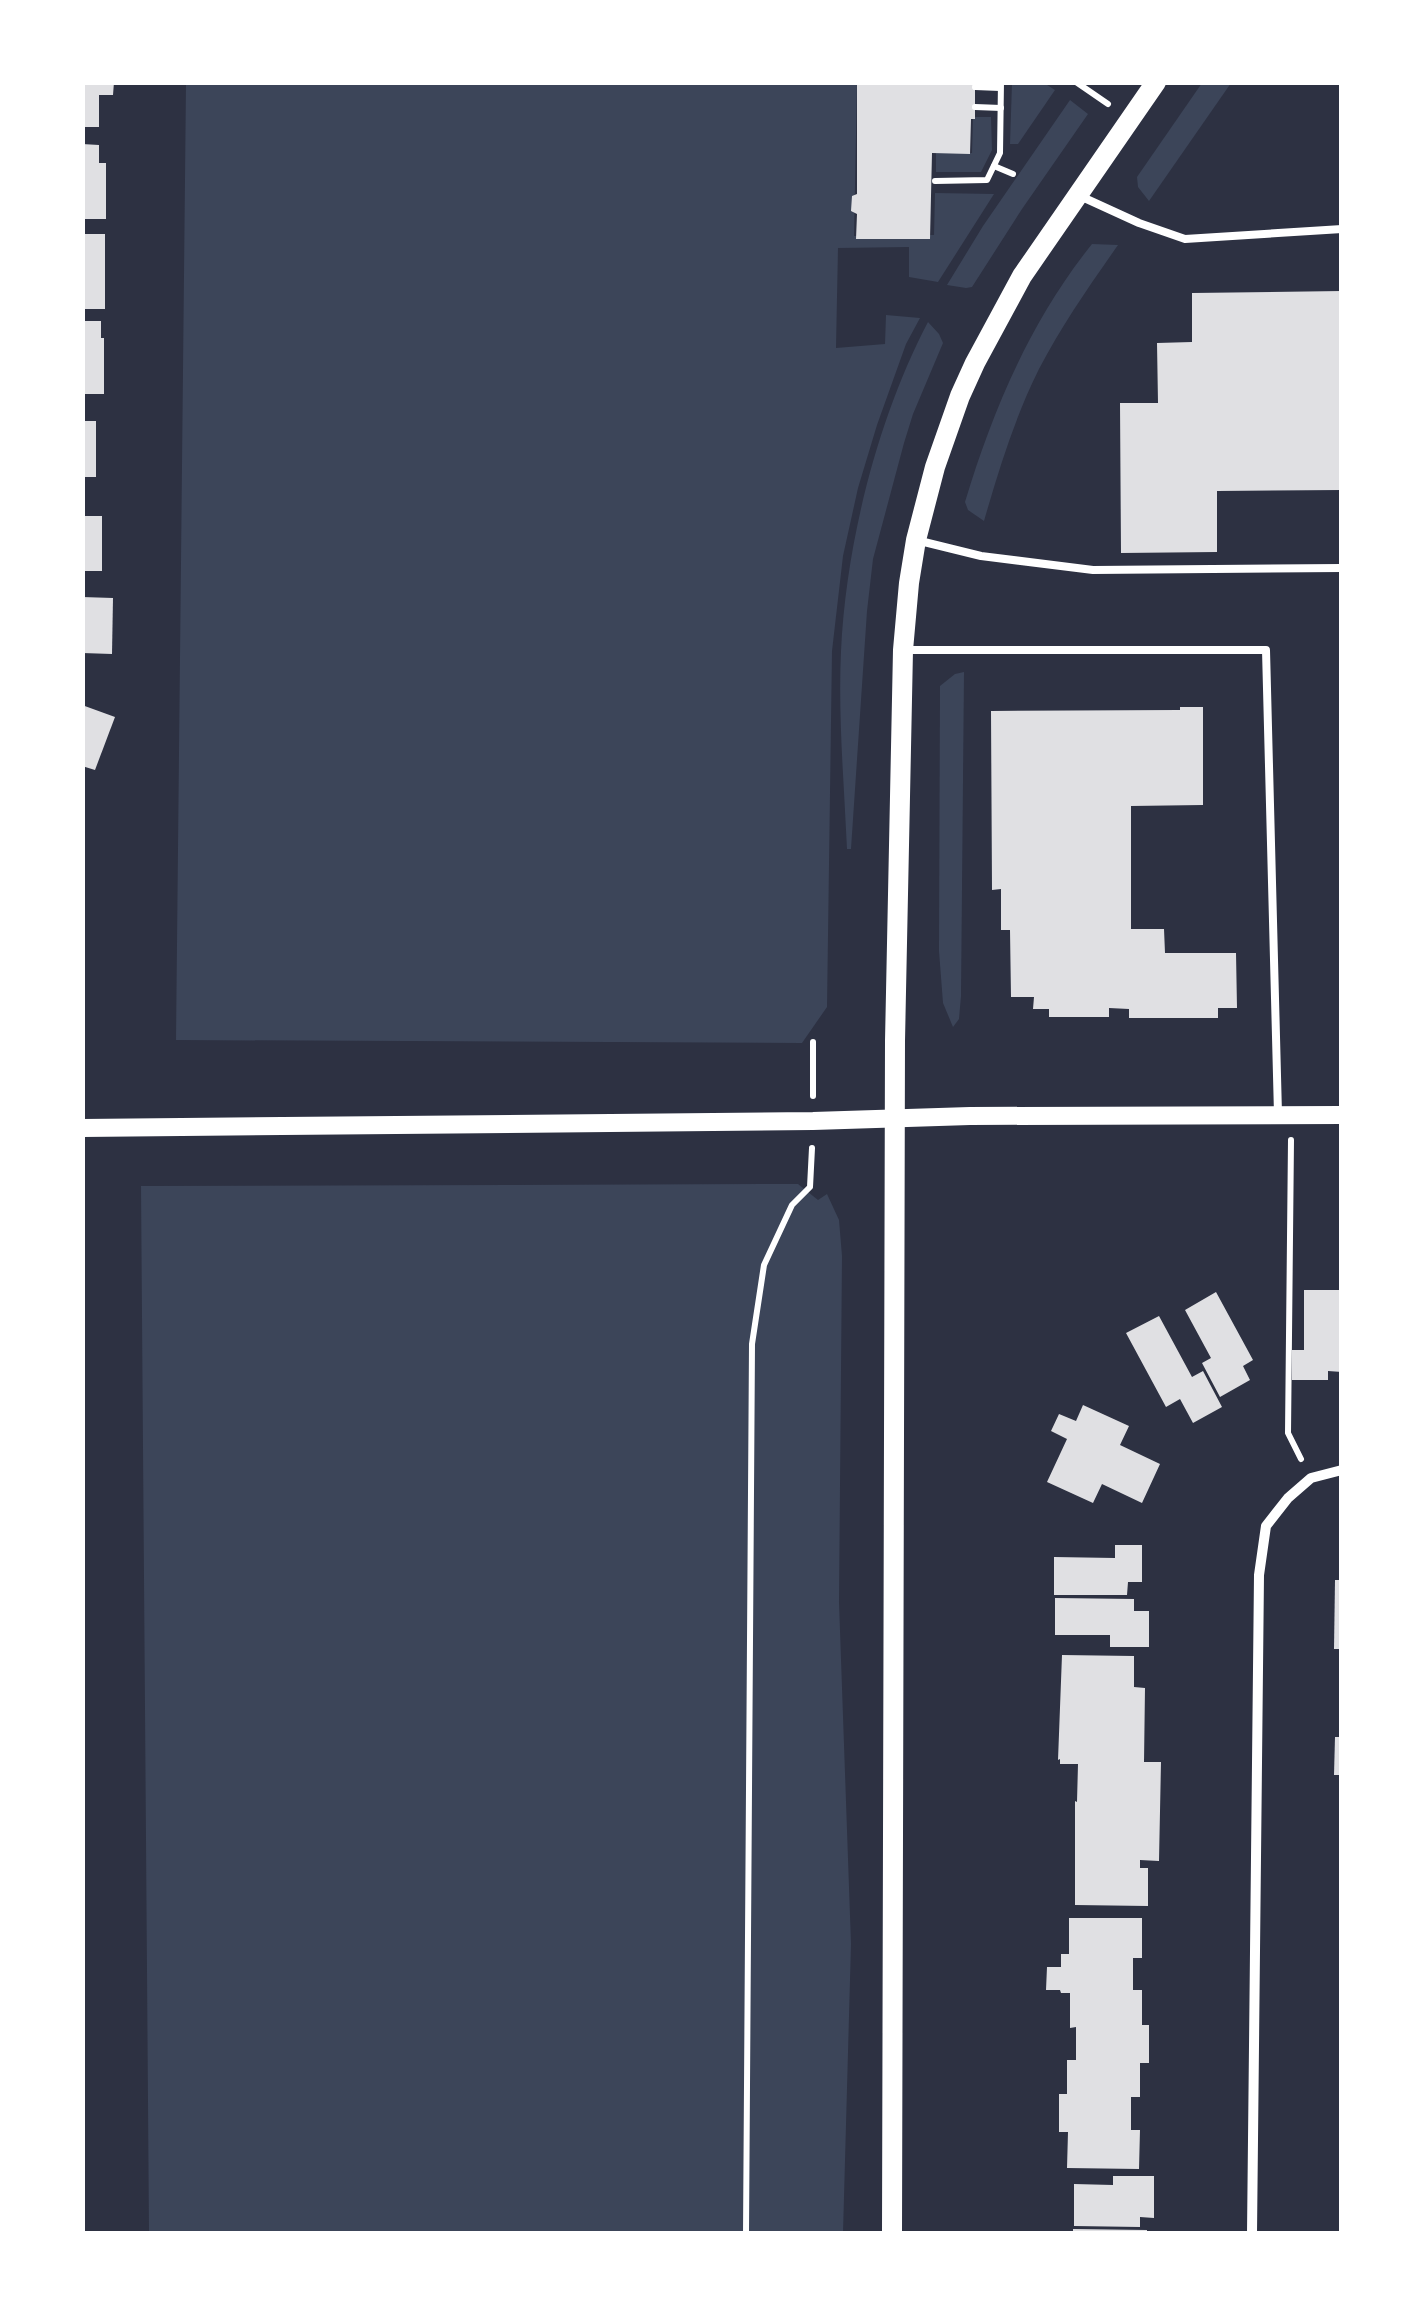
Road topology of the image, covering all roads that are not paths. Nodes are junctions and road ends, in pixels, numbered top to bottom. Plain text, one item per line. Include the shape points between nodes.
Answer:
1 (1156, 82) edge
2 (1078, 194) junction
3 (1342, 229) edge
4 (916, 540) junction
5 (1342, 568) edge
6 (903, 650) junction
7 (1278, 1114) junction
8 (1342, 1115) edge
9 (896, 1117) junction
10 (82, 1128) edge
11 (1342, 1470) edge
12 (892, 2234) edge
13 (1252, 2234) edge

1 - 2 main road
2 - 3 lane via 1185,240
2 - 4 main road via 1022,276 975,363 935,467
4 - 5 lane via 1093,570
4 - 6 main road
6 - 7 lane via 1266,650
6 - 9 main road
7 - 8 street
7 - 9 street
9 - 10 street
9 - 12 main road
11 - 13 street via 1311,1478 1288,1498 1266,1526 1259,1575

